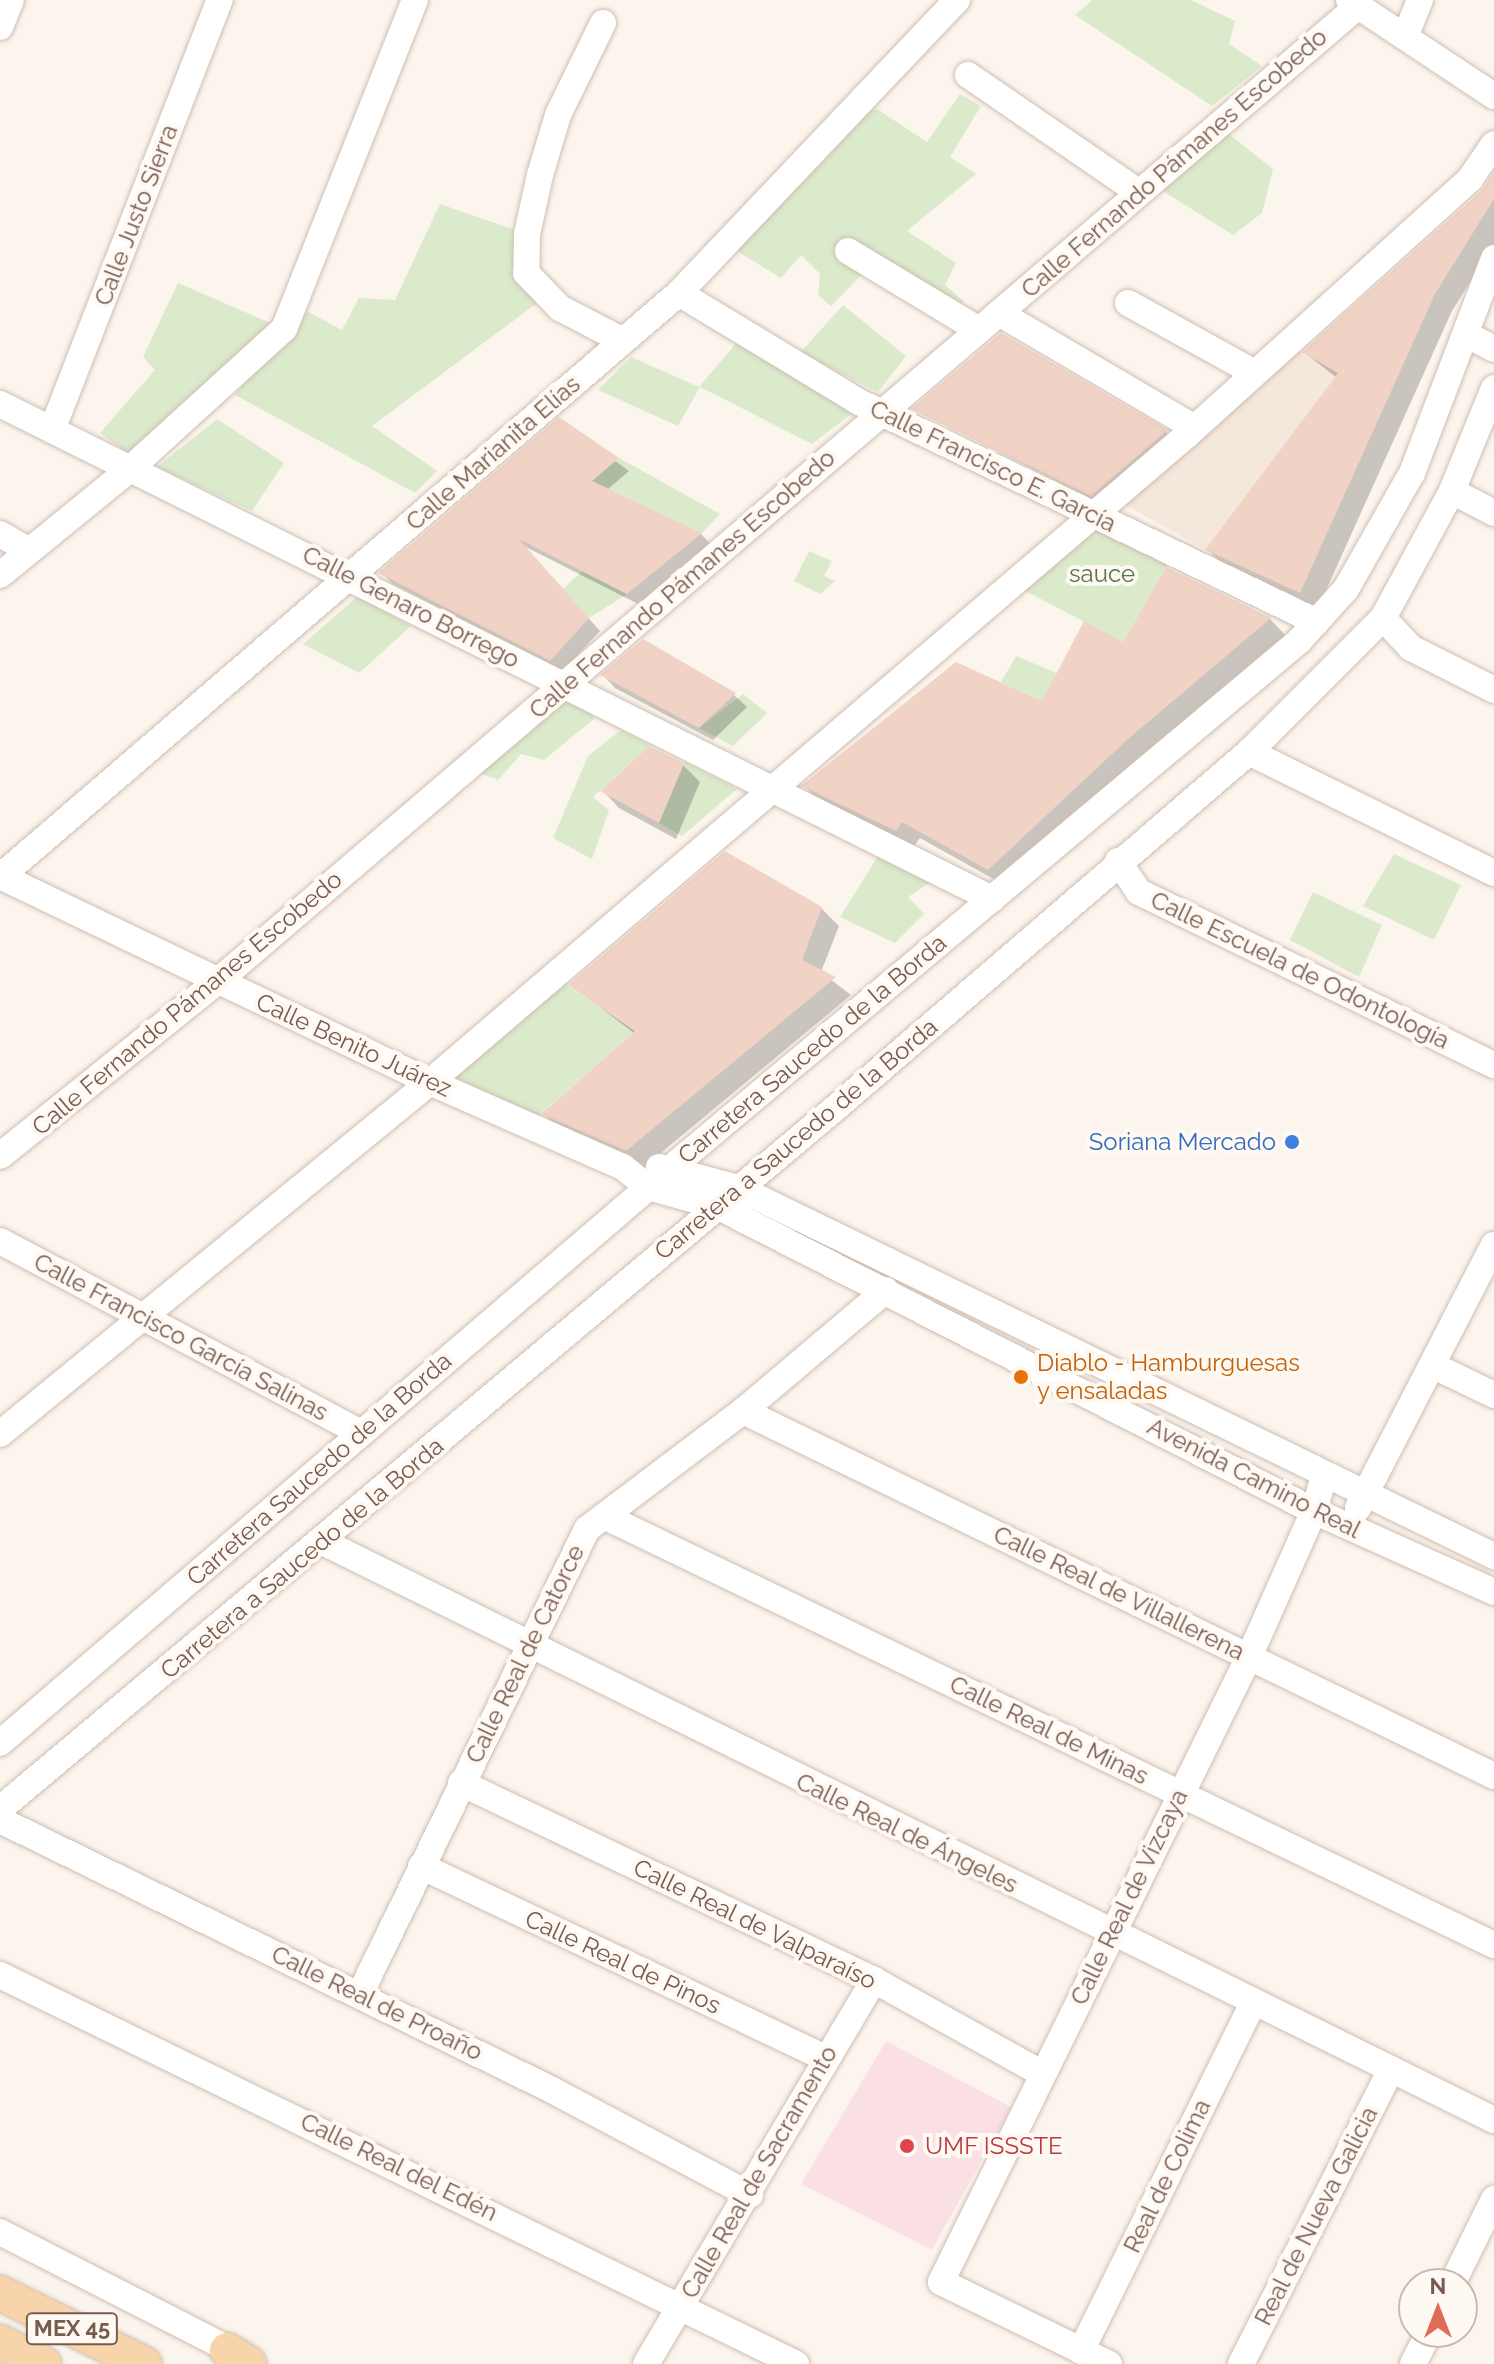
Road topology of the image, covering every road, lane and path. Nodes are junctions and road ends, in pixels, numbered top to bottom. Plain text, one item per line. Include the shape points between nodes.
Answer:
1 (11, 0) edge
2 (220, 0) edge
3 (415, 0) edge
4 (957, 0) edge
5 (1420, 0) edge
6 (1354, 3) edge
7 (603, 23) dead end
8 (0, 27) edge
9 (1405, 37) junction
10 (968, 75) dead end
11 (1494, 96) edge
12 (1494, 144) edge
13 (1137, 191) junction
14 (848, 251) dead end
15 (1494, 258) edge
16 (679, 293) junction
17 (1128, 303) dead end
18 (1486, 311) edge
19 (989, 322) junction
20 (1467, 335) junction
21 (623, 341) junction
22 (1494, 349) edge
23 (1255, 373) junction
24 (1494, 388) edge
25 (0, 404) edge
26 (882, 413) junction
27 (1195, 428) junction
28 (52, 430) junction
29 (131, 468) junction
30 (1452, 491) junction
31 (1494, 513) edge
32 (1094, 514) junction
33 (0, 534) edge
34 (28, 550) junction
35 (0, 575) edge
36 (350, 576) junction
37 (1383, 618) junction
38 (1317, 622) junction
39 (565, 684) junction
40 (1494, 690) edge
41 (1249, 752) junction
42 (773, 788) junction
43 (1118, 861) junction
44 (1494, 873) edge
45 (0, 877) edge
46 (992, 899) junction
47 (218, 981) junction
48 (1494, 1065) edge
49 (430, 1082) junction
50 (0, 1156) edge
51 (623, 1167) junction
52 (672, 1167) junction
53 (648, 1187) junction
54 (738, 1188) junction
55 (717, 1206) junction
56 (0, 1241) edge
57 (1494, 1245) edge
58 (886, 1290) junction
59 (144, 1316) junction
60 (1434, 1366) junction
61 (1494, 1395) edge
62 (743, 1411) junction
63 (361, 1433) junction
64 (0, 1434) edge
65 (1324, 1475) junction
66 (1365, 1495) junction
67 (1314, 1511) junction
68 (604, 1516) junction
69 (1348, 1526) junction
70 (323, 1542) junction
71 (1494, 1556) edge
72 (1494, 1592) edge
73 (528, 1648) junction
74 (1249, 1657) junction
75 (6, 1730) edge
76 (1494, 1776) edge
77 (461, 1783) junction
78 (1178, 1793) junction
79 (0, 1809) edge
80 (0, 1820) edge
81 (421, 1866) junction
82 (1113, 1935) junction
83 (1494, 1945) edge
84 (0, 1975) edge
85 (874, 1980) junction
86 (360, 1994) junction
87 (1254, 2001) junction
88 (826, 2058) junction
89 (1391, 2069) junction
90 (1043, 2074) junction
91 (1494, 2120) edge
92 (750, 2195) junction
93 (1494, 2199) edge
94 (0, 2232) edge
95 (1460, 2268) edge
96 (0, 2293) edge
97 (679, 2307) junction
98 (0, 2342) edge
99 (1081, 2351) junction
100 (238, 2357) edge
101 (44, 2364) edge
102 (144, 2364) edge
103 (258, 2364) edge
104 (646, 2364) edge
105 (796, 2364) edge
106 (1109, 2364) edge
107 (1241, 2364) edge

1 - 8 street
2 - 28 street, Calle Justo Sierra
3 - 29 street via 284,329
4 - 16 street, Calle Marianita Elías
5 - 9 street
6 - 9 street
6 - 13 street, Calle Fernando Pámanes Escobedo
7 - 21 street via 558,115 527,234 526,273 560,308
9 - 11 street
10 - 13 street
12 - 23 street via 1470,179
13 - 19 street, Calle Fernando Pámanes Escobedo
14 - 19 street
15 - 18 street, Carretera Saucedo de la Borda
16 - 21 street, Calle Marianita Elías
16 - 26 street, Calle Francisco E. García
17 - 23 street
18 - 20 street, Carretera Saucedo de la Borda
19 - 26 street, Calle Fernando Pámanes Escobedo
19 - 27 street
20 - 22 street
20 - 38 street, Carretera Saucedo de la Borda via 1405,487 1346,589
21 - 36 street, Calle Marianita Elías
23 - 27 street
24 - 30 street, Carretera a Saucedo de la Borda
25 - 28 street, Calle Genaro Borrego
26 - 32 street, Calle Francisco E. García
26 - 39 street, Calle Fernando Pámanes Escobedo
27 - 32 street
28 - 29 street, Calle Genaro Borrego
29 - 34 street
29 - 36 street, Calle Genaro Borrego
30 - 31 street
30 - 37 street, Carretera a Saucedo de la Borda
32 - 38 street, Calle Francisco E. García
32 - 42 street
33 - 34 street
34 - 35 street
36 - 39 street, Calle Genaro Borrego
36 - 45 street, Calle Marianita Elías
37 - 40 street via 1411,648
37 - 41 street, Carretera a Saucedo de la Borda
38 - 46 street, Carretera Saucedo de la Borda
39 - 42 street, Calle Genaro Borrego
39 - 47 street, Calle Fernando Pámanes Escobedo
41 - 43 street, Carretera a Saucedo de la Borda
41 - 44 street
42 - 46 street, Calle Genaro Borrego
42 - 49 street
43 - 48 street, Calle Escuela de Odontología via 1139,892
43 - 54 street, Carretera a Saucedo de la Borda
45 - 47 street, Calle Benito Juárez
46 - 52 street, Carretera Saucedo de la Borda
47 - 49 street, Calle Benito Juárez
47 - 50 street, Calle Fernando Pámanes Escobedo
49 - 51 street, Calle Benito Juárez
49 - 59 street
51 - 52 street, Calle Benito Juárez
51 - 53 street, Calle Benito Juárez
52 - 53 street, Carretera Saucedo de la Borda
52 - 54 street, Avenida Camino Real
53 - 55 street, Avenida Camino Real
53 - 63 street, Carretera Saucedo de la Borda
54 - 55 street, Carretera a Saucedo de la Borda
54 - 65 street, Avenida Camino Real
55 - 58 street, Avenida Camino Real
55 - 70 street, Carretera a Saucedo de la Borda
56 - 59 street, Calle Francisco García Salinas
57 - 60 street
58 - 62 street, Calle Real de Catorce
58 - 67 street, Avenida Camino Real
59 - 63 street, Calle Francisco García Salinas
59 - 64 street
60 - 61 street
60 - 66 street
62 - 68 street, Calle Real de Catorce
62 - 74 street, Calle Real de Villallerena
63 - 75 street, Carretera Saucedo de la Borda
65 - 66 street, Avenida Camino Real
65 - 67 street, Calle Real de Vizcaya
66 - 69 street
66 - 71 street, Avenida Camino Real
67 - 69 street, Avenida Camino Real
67 - 74 street, Calle Real de Vizcaya
68 - 73 street, Calle Real de Catorce via 587,1529
68 - 78 street, Calle Real de Minas
69 - 72 street, Avenida Camino Real
70 - 73 street, Calle Real de Ángeles
70 - 79 street, Carretera a Saucedo de la Borda
73 - 77 street, Calle Real de Catorce
73 - 82 street, Calle Real de Ángeles
74 - 76 street, Calle Real de Villallerena
74 - 78 street, Calle Real de Vizcaya
77 - 81 street, Calle Real de Catorce
77 - 85 street, Calle Real de Valparaíso
78 - 82 street, Calle Real de Vizcaya
78 - 83 street, Calle Real de Minas
80 - 86 street, Calle Real de Proaño
81 - 86 street, Calle Real de Catorce
81 - 88 street, Calle Real de Pinos
82 - 87 street, Calle Real de Ángeles
82 - 90 street, Calle Real de Vizcaya
84 - 97 street, Calle Real del Edén
85 - 88 street, Calle Real de Sacramento
85 - 90 street, Calle Real de Valparaíso
86 - 92 street, Calle Real de Proaño
87 - 89 street, Calle Real de Ángeles
87 - 99 street, Real de Colima
88 - 92 street, Calle Real de Sacramento
89 - 91 street, Calle Real de Ángeles
89 - 107 street, Real de Nueva Galicia
90 - 99 street, Calle Real de Vizcaya via 941,2282
92 - 97 street, Calle Real de Sacramento
93 - 95 street
94 - 100 street
96 - 102 main road, MEX 45
97 - 104 street, Calle Real de Sacramento
97 - 105 street, Calle Real del Edén
98 - 101 main road, MEX 45
99 - 106 street
100 - 103 street

